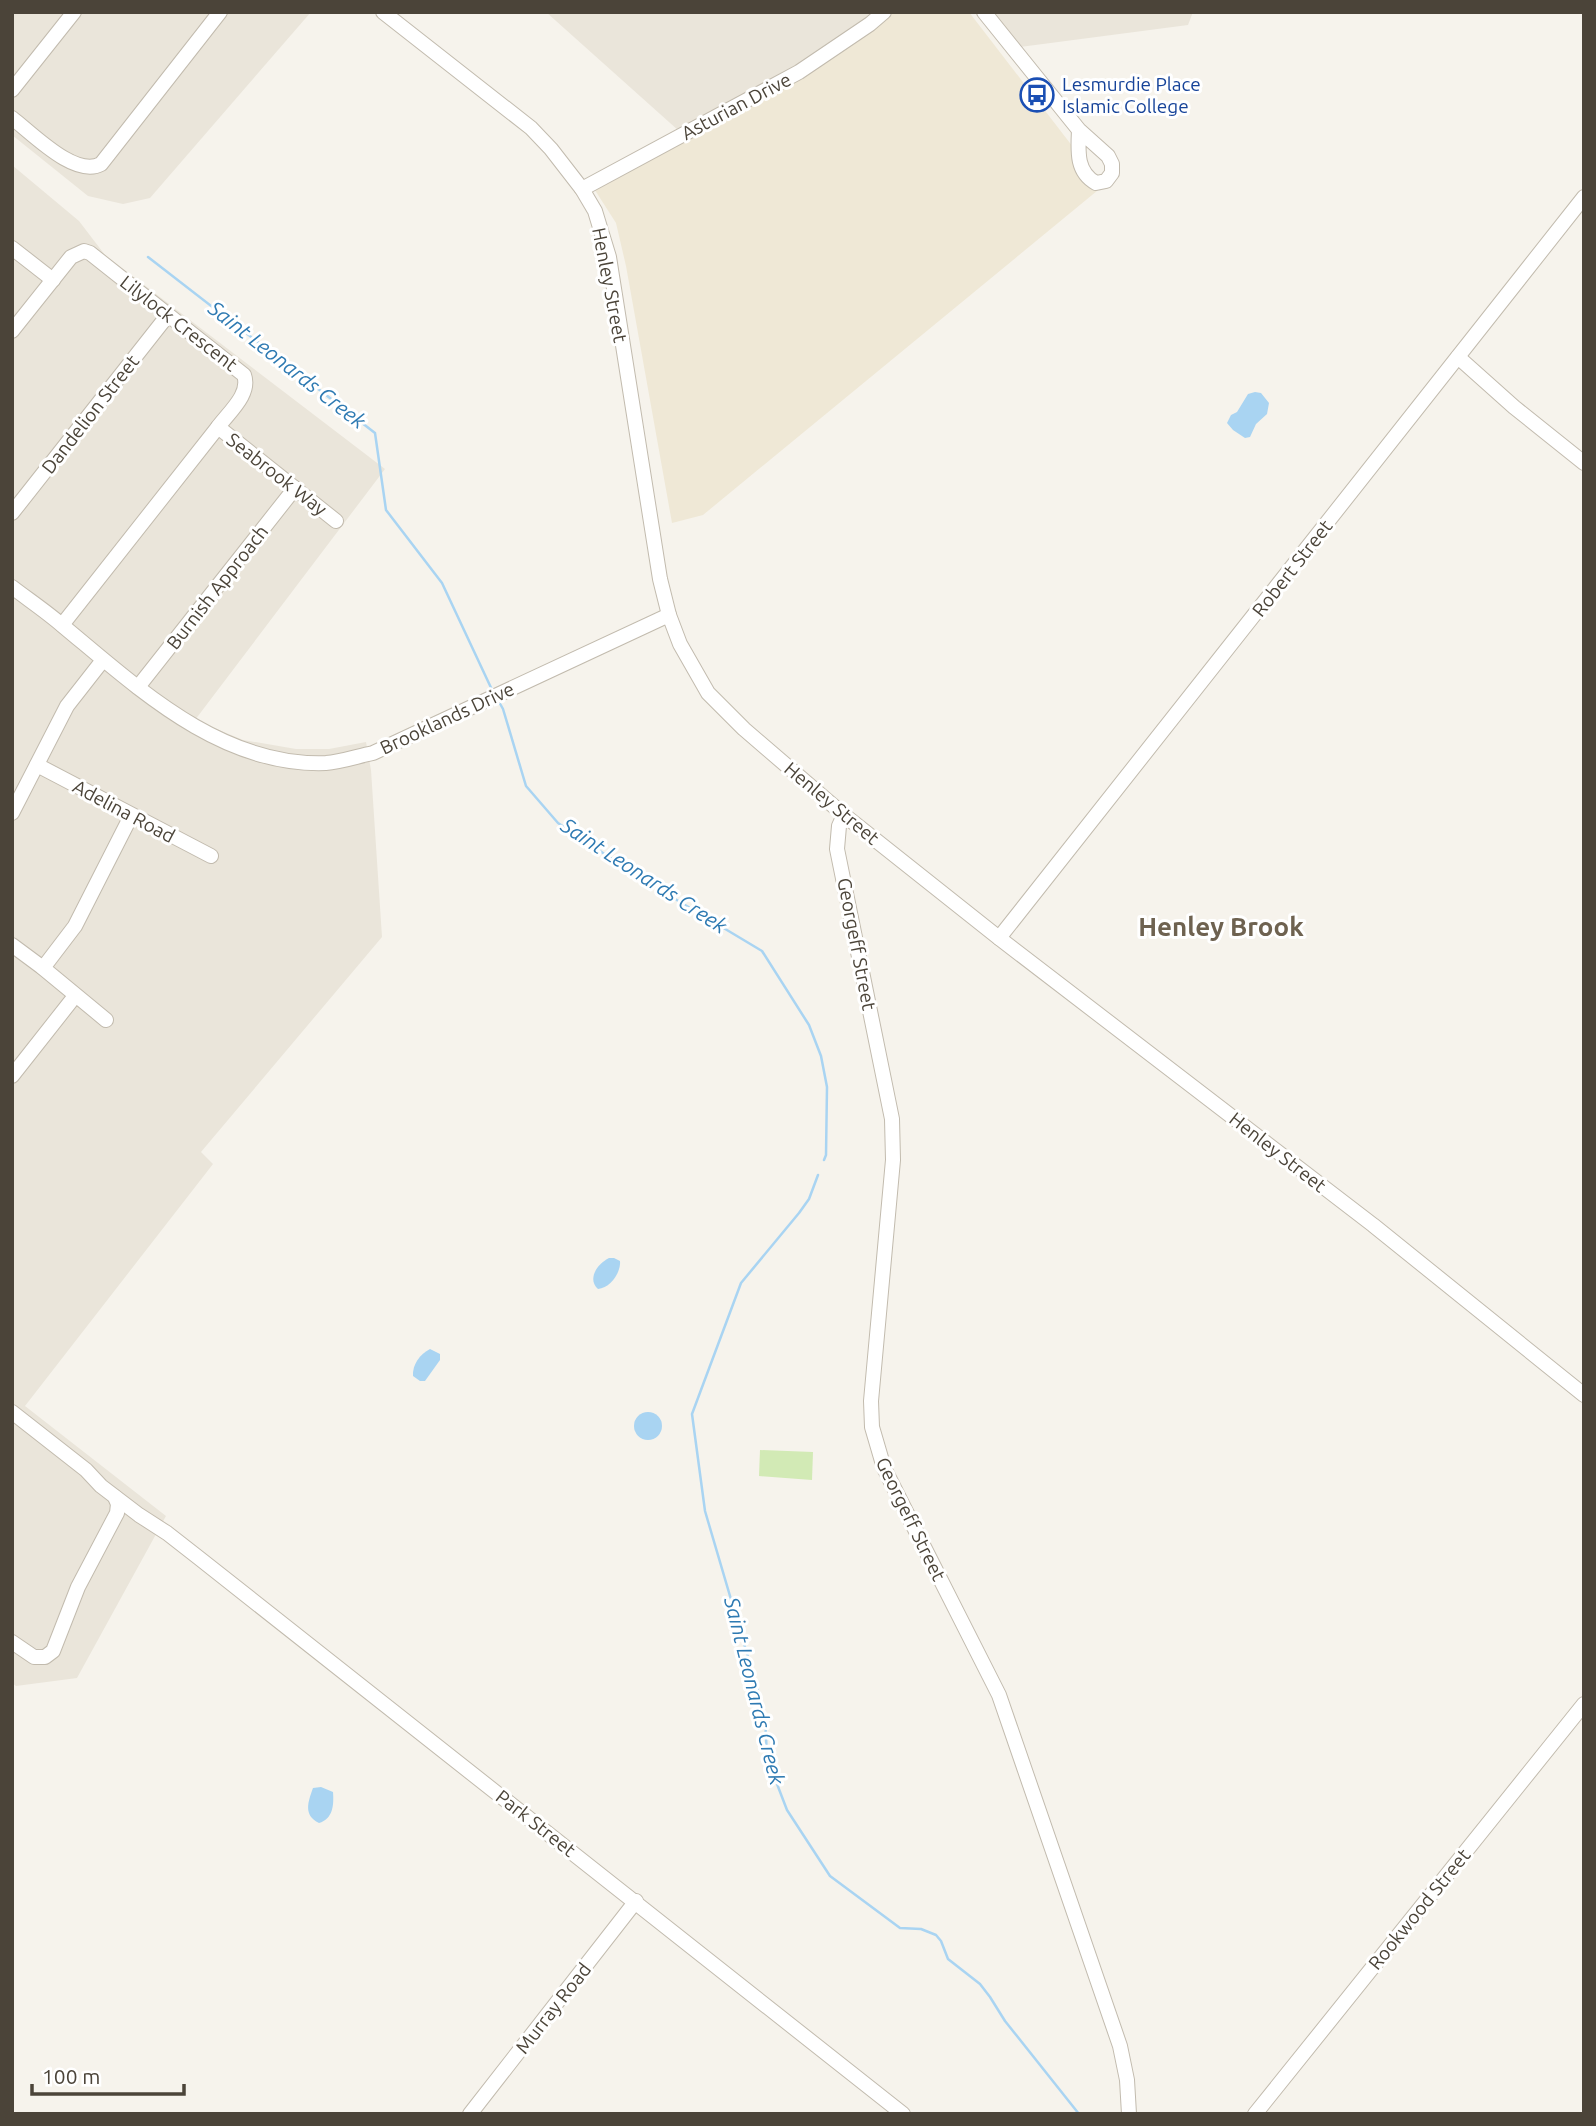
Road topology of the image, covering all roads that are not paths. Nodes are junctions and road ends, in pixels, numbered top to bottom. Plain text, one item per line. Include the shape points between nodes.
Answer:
1 (74, 12) edge
2 (220, 12) edge
3 (383, 12) edge
4 (884, 12) edge
5 (984, 12) edge
6 (12, 90) edge
7 (12, 118) edge
8 (1079, 130) dead end
9 (582, 189) junction
10 (1584, 197) edge
11 (12, 248) edge
12 (53, 279) junction
13 (168, 315) junction
14 (12, 331) edge
15 (1458, 357) junction
16 (218, 427) junction
17 (1584, 463) edge
18 (295, 488) junction
19 (12, 513) edge
20 (336, 521) dead end
21 (14, 590) edge
22 (669, 615) junction
23 (62, 625) junction
24 (103, 660) junction
25 (138, 687) junction
26 (37, 765) junction
27 (12, 813) edge
28 (844, 815) junction
29 (131, 816) junction
30 (211, 856) dead end
31 (999, 938) junction
32 (12, 945) edge
33 (43, 968) junction
34 (75, 996) junction
35 (106, 1020) dead end
36 (12, 1076) edge
37 (1584, 1395) edge
38 (12, 1412) edge
39 (86, 1470) junction
40 (115, 1497) junction
41 (167, 1533) junction
42 (12, 1642) edge
43 (1584, 1704) edge
44 (636, 1901) junction
45 (470, 2114) edge
46 (903, 2114) edge
47 (1129, 2114) edge
48 (1255, 2114) edge

1 - 6 street
2 - 7 street via 94,168 70,163
3 - 9 street, Henley Street via 531,128
4 - 9 street, Asturian Drive via 799,72
5 - 8 street
9 - 22 street, Henley Street via 595,211 609,257
10 - 15 street, Robert Street
11 - 12 street
12 - 13 street, Lilylock Crescent via 71,257 84,251
12 - 14 street, Lilylock Crescent
13 - 16 street, Lilylock Crescent via 244,375 246,389
13 - 19 street, Dandelion Street
15 - 17 street
15 - 31 street, Robert Street
16 - 18 street, Seabrook Way
16 - 23 street, Lilylock Crescent
18 - 20 street, Seabrook Way
18 - 25 street, Burnish Approach
21 - 23 street, Brooklands Drive
22 - 25 street, Brooklands Drive via 373,753 327,763 249,752 188,723
22 - 28 street, Henley Street via 708,693
23 - 24 street, Brooklands Drive
24 - 25 street, Brooklands Drive
24 - 26 street via 67,706
26 - 27 street
26 - 29 street, Adelina Road
28 - 31 street, Henley Street
28 - 47 street, Georgeff Street via 838,849 894,1137 872,1427 884,1468 999,1695 1120,2046
29 - 30 street, Adelina Road
29 - 33 street via 75,926
31 - 37 street, Henley Street via 1373,1224
32 - 33 street
33 - 34 street
34 - 35 street
34 - 36 street
38 - 39 street, Park Street
39 - 40 street, Park Street
39 - 41 street, Park Street via 135,1503
40 - 41 street, Park Street
40 - 42 street via 117,1513 78,1587 54,1651 34,1657
41 - 44 street, Park Street
43 - 48 street, Rookwood Street
44 - 45 street, Murray Road
44 - 46 street, Park Street

